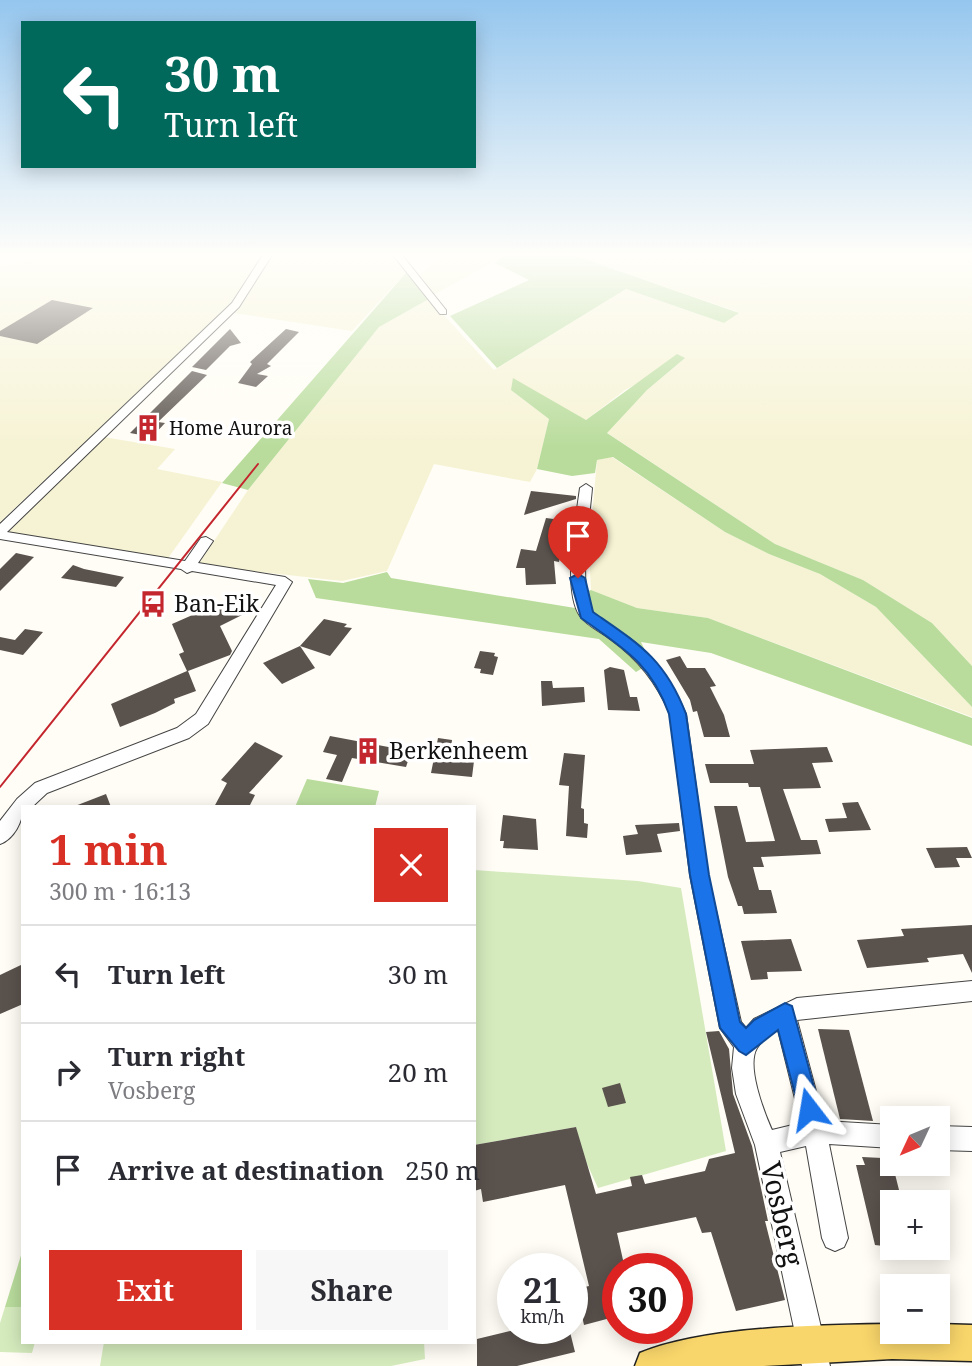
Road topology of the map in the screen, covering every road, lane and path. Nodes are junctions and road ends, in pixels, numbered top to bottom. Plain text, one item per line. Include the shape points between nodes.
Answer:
1 (222, 319) edge
2 (586, 488) dead end
3 (0, 533) edge
4 (206, 541) dead end
5 (187, 568) junction
6 (22, 805) edge
7 (21, 807) edge
8 (0, 836) edge
9 (972, 991) edge
10 (785, 1014) junction
11 (746, 1044) junction
12 (815, 1132) junction
13 (880, 1135) edge
14 (950, 1138) edge
15 (972, 1139) edge
16 (766, 1143) junction
17 (835, 1238) dead end
18 (972, 1343) edge
19 (814, 1354) edge
20 (653, 1366) edge

1 - 3 street
2 - 11 street via 578,578 586,614 644,656 669,691 678,714 699,875 731,1028
3 - 5 street
4 - 5 street
5 - 6 street via 285,582 202,719 183,733 41,788
7 - 8 street
9 - 10 street
10 - 11 street via 762,1027
10 - 12 street
11 - 16 street, Vosberg via 741,1061
12 - 13 street
12 - 16 street
12 - 17 street
14 - 15 street
16 - 19 street, Vosberg
18 - 19 main road
19 - 20 main road via 692,1357

